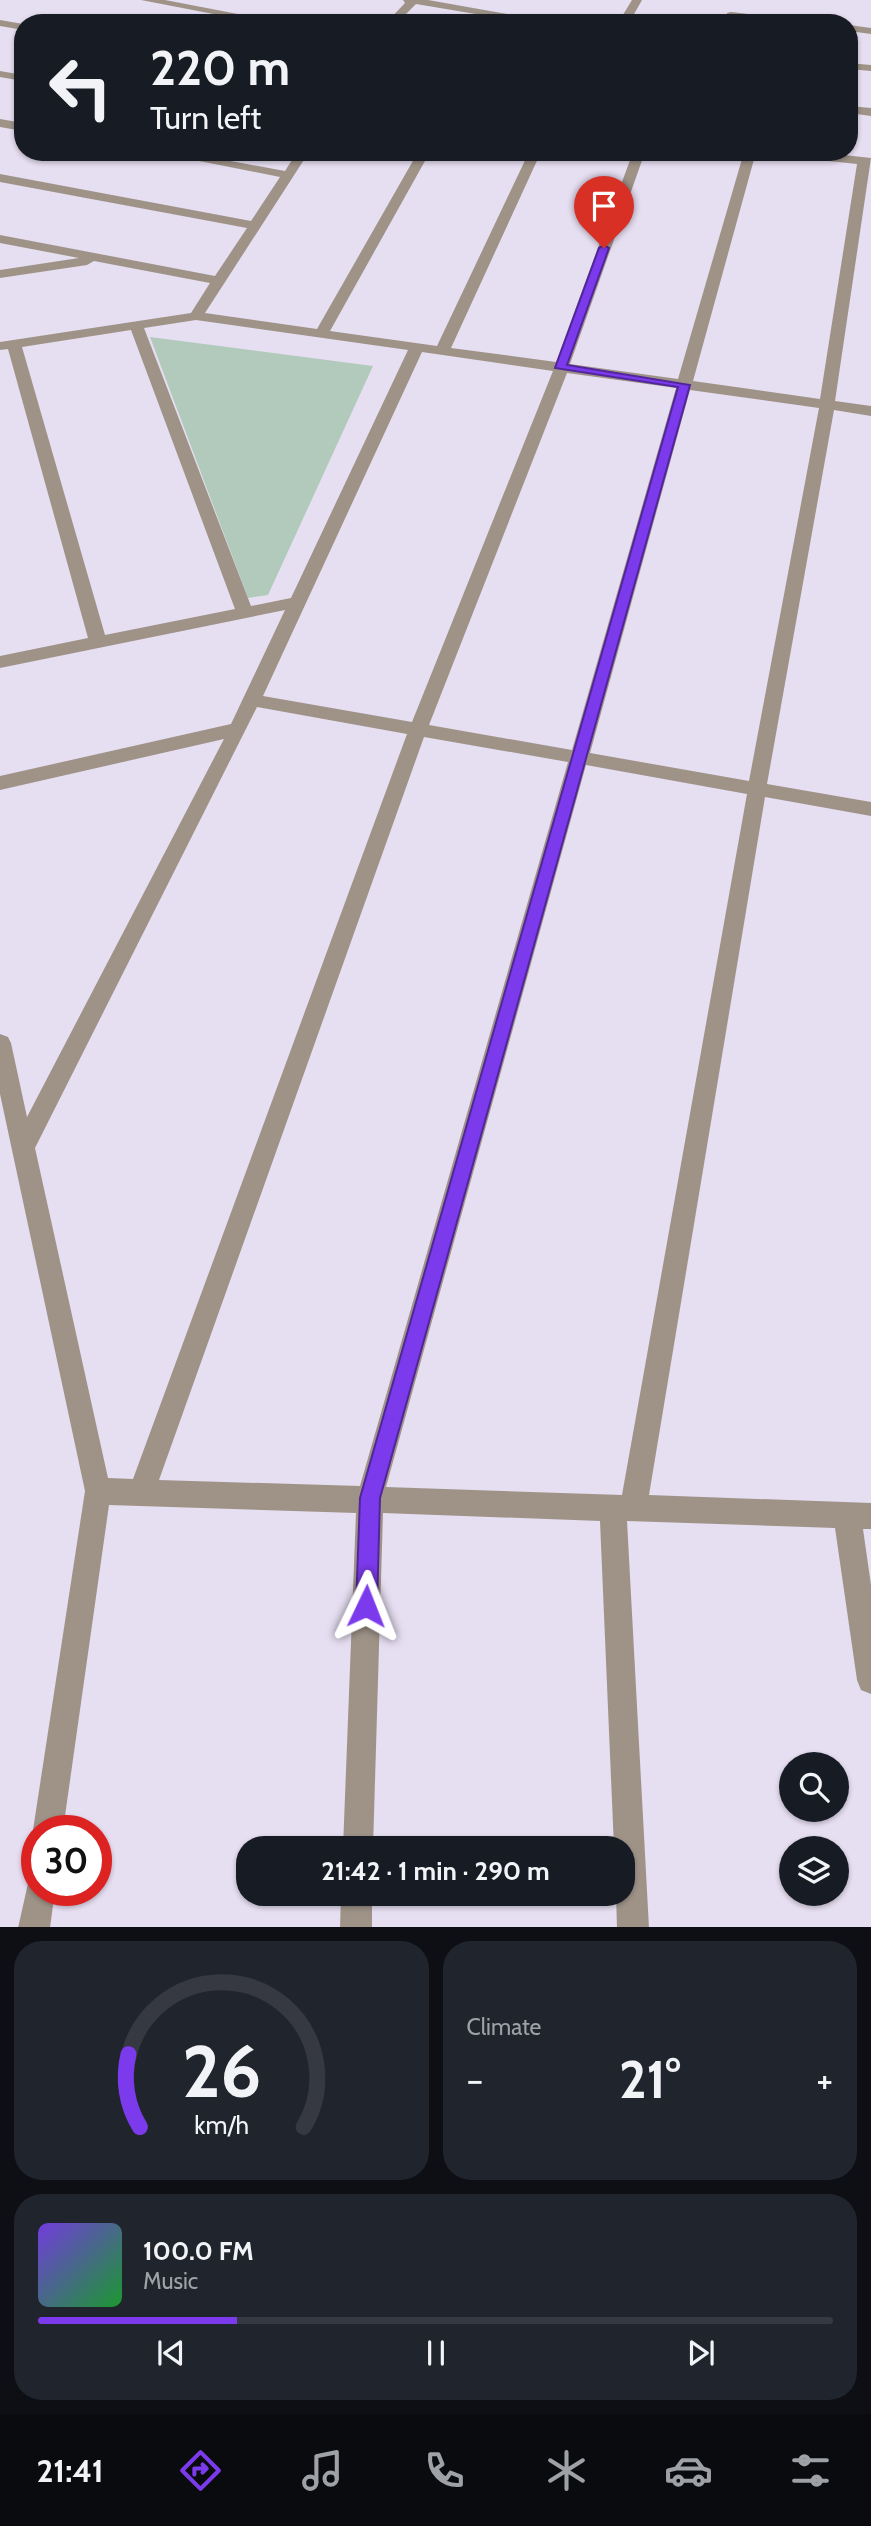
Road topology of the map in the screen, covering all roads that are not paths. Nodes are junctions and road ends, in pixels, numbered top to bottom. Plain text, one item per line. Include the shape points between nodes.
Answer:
1 (146, 0) edge
2 (412, 0) edge
3 (228, 14) edge
4 (399, 14) edge
5 (497, 14) edge
6 (208, 161) edge
7 (297, 161) edge
8 (419, 161) edge
9 (531, 161) edge
10 (636, 161) edge
11 (747, 161) edge
12 (868, 162) edge
13 (288, 176) junction
14 (0, 178) edge
15 (255, 226) junction
16 (0, 239) edge
17 (103, 258) junction
18 (0, 274) edge
19 (219, 281) junction
20 (196, 316) junction
21 (135, 325) junction
22 (321, 334) junction
23 (7, 345) edge
24 (417, 347) junction
25 (442, 351) junction
26 (561, 368) junction
27 (684, 385) junction
28 (827, 405) junction
29 (871, 411) edge
30 (296, 601) junction
31 (245, 612) junction
32 (98, 642) junction
33 (0, 663) edge
34 (252, 700) junction
35 (238, 729) junction
36 (418, 729) junction
37 (580, 758) junction
38 (0, 783) edge
39 (757, 789) junction
40 (871, 809) edge
41 (0, 1043) edge
42 (22, 1150) junction
43 (142, 1490) junction
44 (98, 1491) junction
45 (370, 1498) junction
46 (623, 1507) junction
47 (859, 1516) edge
48 (871, 1680) edge
49 (50, 1815) edge
50 (358, 1836) edge
51 (37, 1906) edge
52 (357, 1906) edge
53 (34, 1927) edge
54 (356, 1927) edge
55 (633, 1927) edge

1 - 3 street
2 - 4 street
2 - 5 street
6 - 13 street
7 - 13 street
8 - 22 street
9 - 25 street
10 - 26 street
11 - 27 street
12 - 28 street
13 - 15 street
14 - 15 street
15 - 19 street
16 - 17 street
17 - 18 street
17 - 19 street
19 - 20 street
20 - 21 street
20 - 22 street
21 - 23 street
21 - 31 street
22 - 24 street
23 - 32 street
24 - 25 street
24 - 30 street
25 - 26 street
26 - 27 street
26 - 36 street
27 - 28 street
27 - 37 street
28 - 29 street
28 - 39 street
30 - 31 street
30 - 34 street
31 - 32 street
32 - 33 street
34 - 35 street
34 - 36 street
35 - 38 street
35 - 42 street
36 - 37 street
36 - 43 street
37 - 39 street
37 - 45 street
39 - 40 street
39 - 46 street
41 - 42 street
42 - 44 street
43 - 44 street
43 - 45 street
44 - 49 street
45 - 46 street
45 - 50 street
46 - 47 street
46 - 55 street
47 - 48 street
51 - 53 street
52 - 54 street

